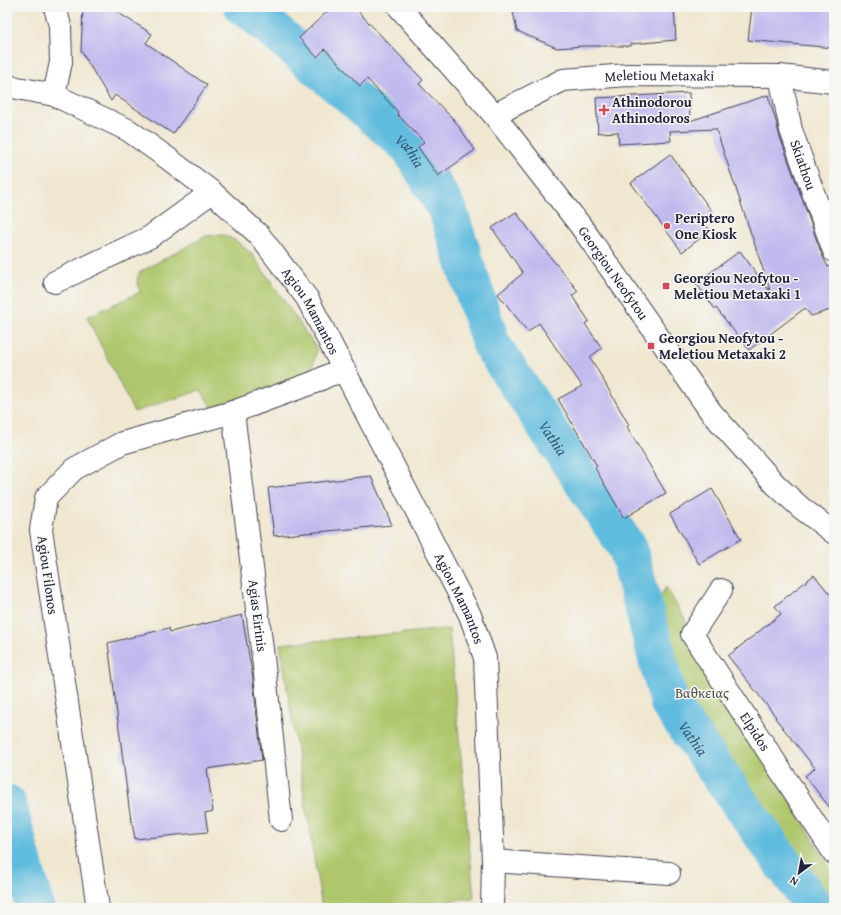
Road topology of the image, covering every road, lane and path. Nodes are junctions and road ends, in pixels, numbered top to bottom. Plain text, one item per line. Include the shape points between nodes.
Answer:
1 (54, 7) edge
2 (399, 7) edge
3 (780, 76) junction
4 (834, 82) edge
5 (7, 86) edge
6 (54, 95) junction
7 (494, 115) junction
8 (212, 192) junction
9 (834, 251) edge
10 (55, 282) dead end
11 (345, 371) junction
12 (233, 412) junction
13 (834, 533) edge
14 (721, 590) dead end
15 (281, 820) dead end
16 (834, 853) edge
17 (493, 861) junction
18 (669, 873) dead end
19 (98, 908) edge
20 (492, 908) edge

1 - 6 street via 60,26 61,62
2 - 7 street, Georgiou Neofytou
3 - 4 street, Meletiou Metaxaki
3 - 7 street, Meletiou Metaxaki via 627,75 562,80
3 - 9 street, Skiathou via 791,130
5 - 6 street, Agiou Mamantos
6 - 8 street, Agiou Mamantos via 128,130
7 - 13 street, Georgiou Neofytou via 580,225 711,412 776,485
8 - 10 street via 150,237
8 - 11 street, Agiou Mamantos via 260,235 307,298
11 - 12 street, Agiou Filonos
11 - 17 street, Agiou Mamantos via 470,615 485,658
12 - 15 street, Agias Eirinis
12 - 19 street, Agiou Filonos via 122,443 74,469 46,498 41,530
14 - 16 street, Elpidos via 692,634
17 - 18 street
17 - 20 street, Agiou Mamantos

